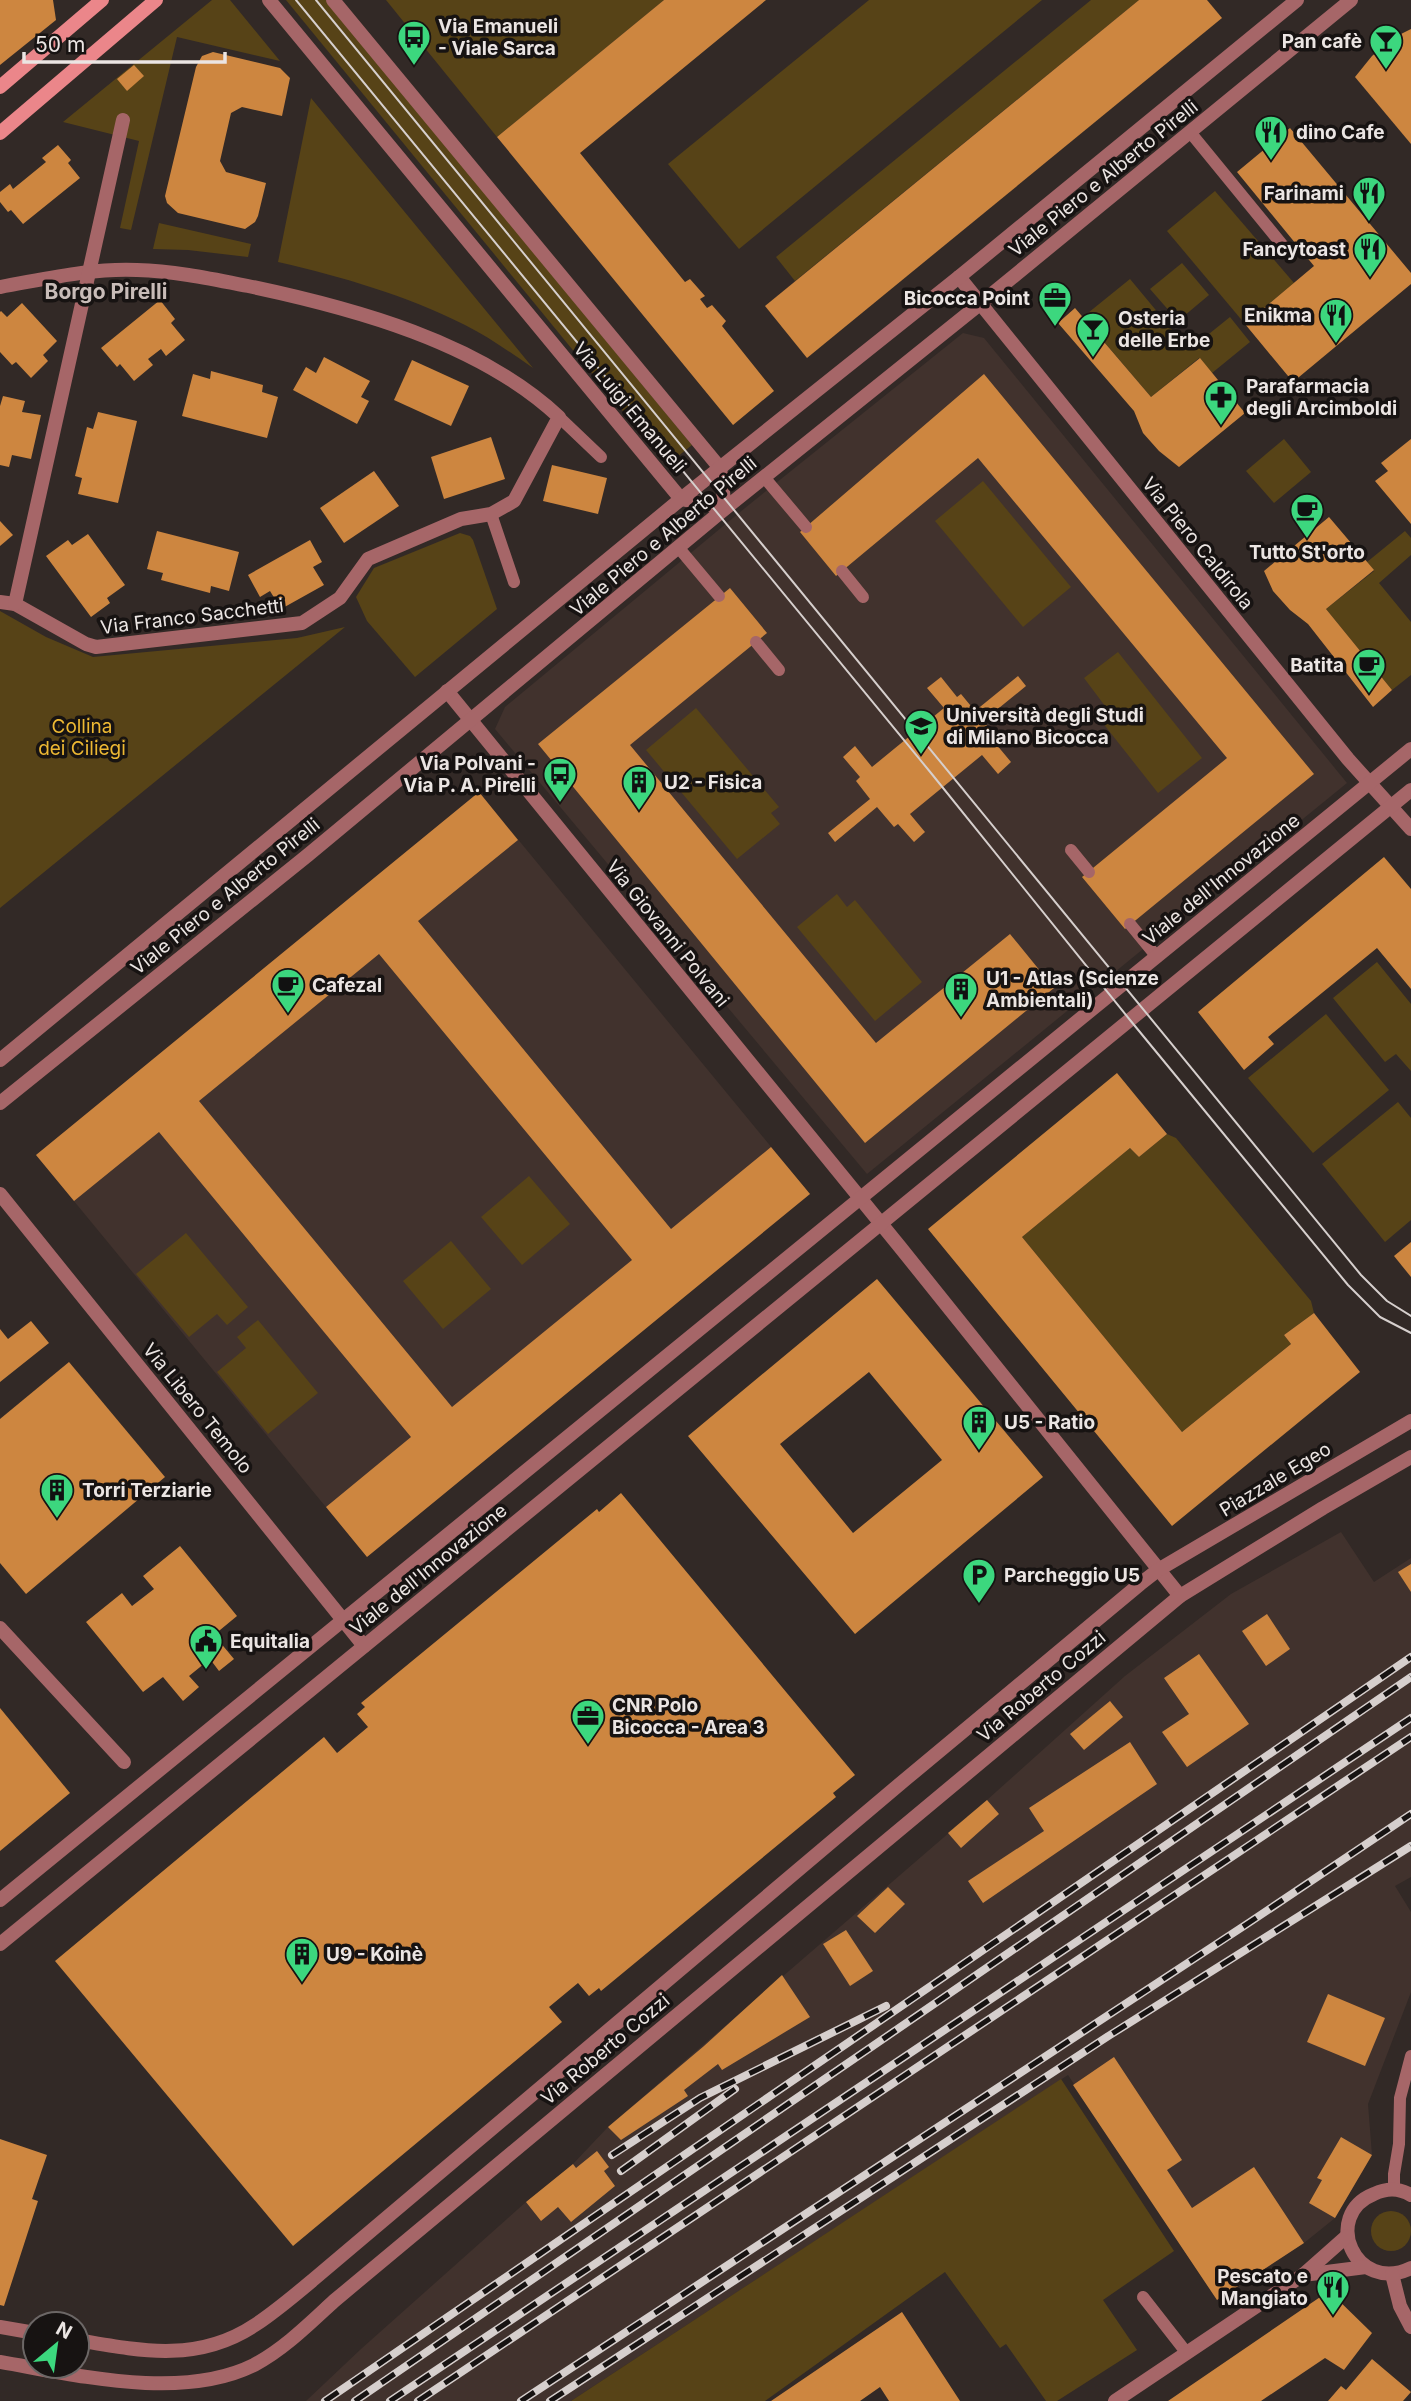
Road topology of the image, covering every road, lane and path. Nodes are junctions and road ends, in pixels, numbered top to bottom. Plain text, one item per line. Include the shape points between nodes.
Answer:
1 (102, 0) edge
2 (156, 0) edge
3 (269, 0) edge
4 (333, 0) edge
5 (1297, 0) edge
6 (1352, 0) edge
7 (86, 7) edge
8 (0, 87) edge
9 (123, 120) dead end
10 (1190, 132) junction
11 (0, 133) edge
12 (1289, 253) dead end
13 (91, 270) junction
14 (959, 277) junction
15 (0, 287) edge
16 (981, 303) junction
17 (559, 417) junction
18 (601, 457) dead end
19 (720, 468) junction
20 (764, 477) junction
21 (681, 499) junction
22 (725, 508) junction
23 (491, 513) junction
24 (806, 527) dead end
25 (678, 547) junction
26 (842, 571) dead end
27 (514, 582) dead end
28 (719, 596) dead end
29 (863, 597) dead end
30 (0, 601) edge
31 (15, 604) junction
32 (756, 642) dead end
33 (779, 670) dead end
34 (447, 691) junction
35 (470, 720) junction
36 (1411, 749) edge
37 (1370, 782) junction
38 (1411, 790) edge
39 (1391, 806) junction
40 (1411, 829) edge
41 (1071, 850) dead end
42 (1089, 872) dead end
43 (1130, 924) dead end
44 (1157, 957) junction
45 (0, 1060) edge
46 (0, 1104) edge
47 (0, 1194) edge
48 (860, 1199) junction
49 (880, 1224) junction
50 (1411, 1421) edge
51 (1411, 1457) edge
52 (1158, 1570) junction
53 (1180, 1596) junction
54 (344, 1620) junction
55 (0, 1628) edge
56 (364, 1646) junction
57 (124, 1762) dead end
58 (0, 1900) edge
59 (0, 1944) edge
60 (1411, 2056) edge
61 (1399, 2125) junction
62 (1411, 2133) edge
63 (1394, 2189) junction
64 (1411, 2194) edge
65 (1347, 2236) junction
66 (1366, 2267) junction
67 (1411, 2268) edge
68 (1392, 2274) junction
69 (1303, 2275) junction
70 (1143, 2297) dead end
71 (0, 2327) edge
72 (1411, 2327) edge
73 (21, 2331) edge
74 (91, 2342) edge
75 (1186, 2352) junction
76 (0, 2362) edge
77 (1115, 2401) edge

1 - 7 street
2 - 11 street
3 - 21 street, Via Luigi Emanueli
4 - 19 street, Via Luigi Emanueli
5 - 14 street, Viale Piero e Alberto Pirelli
6 - 10 street, Viale Piero e Alberto Pirelli
7 - 8 street
9 - 13 street
10 - 12 lane
10 - 16 street, Viale Piero e Alberto Pirelli
13 - 15 street
13 - 17 street via 203,277 349,311 465,355 540,400
13 - 31 street
14 - 16 street, Via Piero Caldirola
14 - 19 street, Viale Piero e Alberto Pirelli
16 - 20 street, Viale Piero e Alberto Pirelli
16 - 37 street, Via Piero Caldirola
17 - 18 lane
17 - 23 street, Via Franco Sacchetti via 514,501
19 - 21 street, Viale Piero e Alberto Pirelli
19 - 22 street
20 - 22 street, Viale Piero e Alberto Pirelli
20 - 24 lane
21 - 22 street, Via Luigi Emanueli
21 - 34 street, Viale Piero e Alberto Pirelli
22 - 25 street, Viale Piero e Alberto Pirelli
23 - 27 lane
23 - 31 street, Via Franco Sacchetti via 461,519 368,559 340,598 302,623 96,647
25 - 28 lane
25 - 35 street, Viale Piero e Alberto Pirelli
26 - 29 lane
30 - 31 street, Via Franco Sacchetti
32 - 33 lane
34 - 35 street, Via Giovanni Polvani
34 - 45 street, Viale Piero e Alberto Pirelli
35 - 46 street, Viale Piero e Alberto Pirelli
35 - 48 street, Via Giovanni Polvani
36 - 37 street, Viale dell'Innovazione
37 - 39 street, Via Piero Caldirola
37 - 44 street, Viale dell'Innovazione
38 - 39 street, Viale dell'Innovazione
39 - 40 street, Via Piero Caldirola
39 - 49 street, Viale dell'Innovazione
41 - 42 lane
43 - 44 lane
44 - 48 street, Viale dell'Innovazione
47 - 54 street, Via Libero Temolo
48 - 49 street
48 - 54 street, Viale dell'Innovazione
49 - 52 street
49 - 56 street, Viale dell'Innovazione
50 - 52 street, Piazzale Egeo
51 - 53 street
52 - 53 street
52 - 74 street, Via Roberto Cozzi via 254,2326 191,2351
53 - 76 street, Via Roberto Cozzi via 265,2359 226,2377 170,2385
54 - 56 street, Via Libero Temolo
54 - 58 street, Viale dell'Innovazione
55 - 57 street
56 - 59 street, Viale dell'Innovazione
60 - 61 lane via 1402,2084
61 - 62 lane
61 - 63 lane
63 - 64 street
63 - 65 street via 1362,2201 1351,2217
65 - 66 street via 1353,2254
65 - 69 street
66 - 68 street
66 - 69 street
67 - 68 street
68 - 72 street
69 - 75 street
70 - 75 lane
71 - 73 street
75 - 77 street

